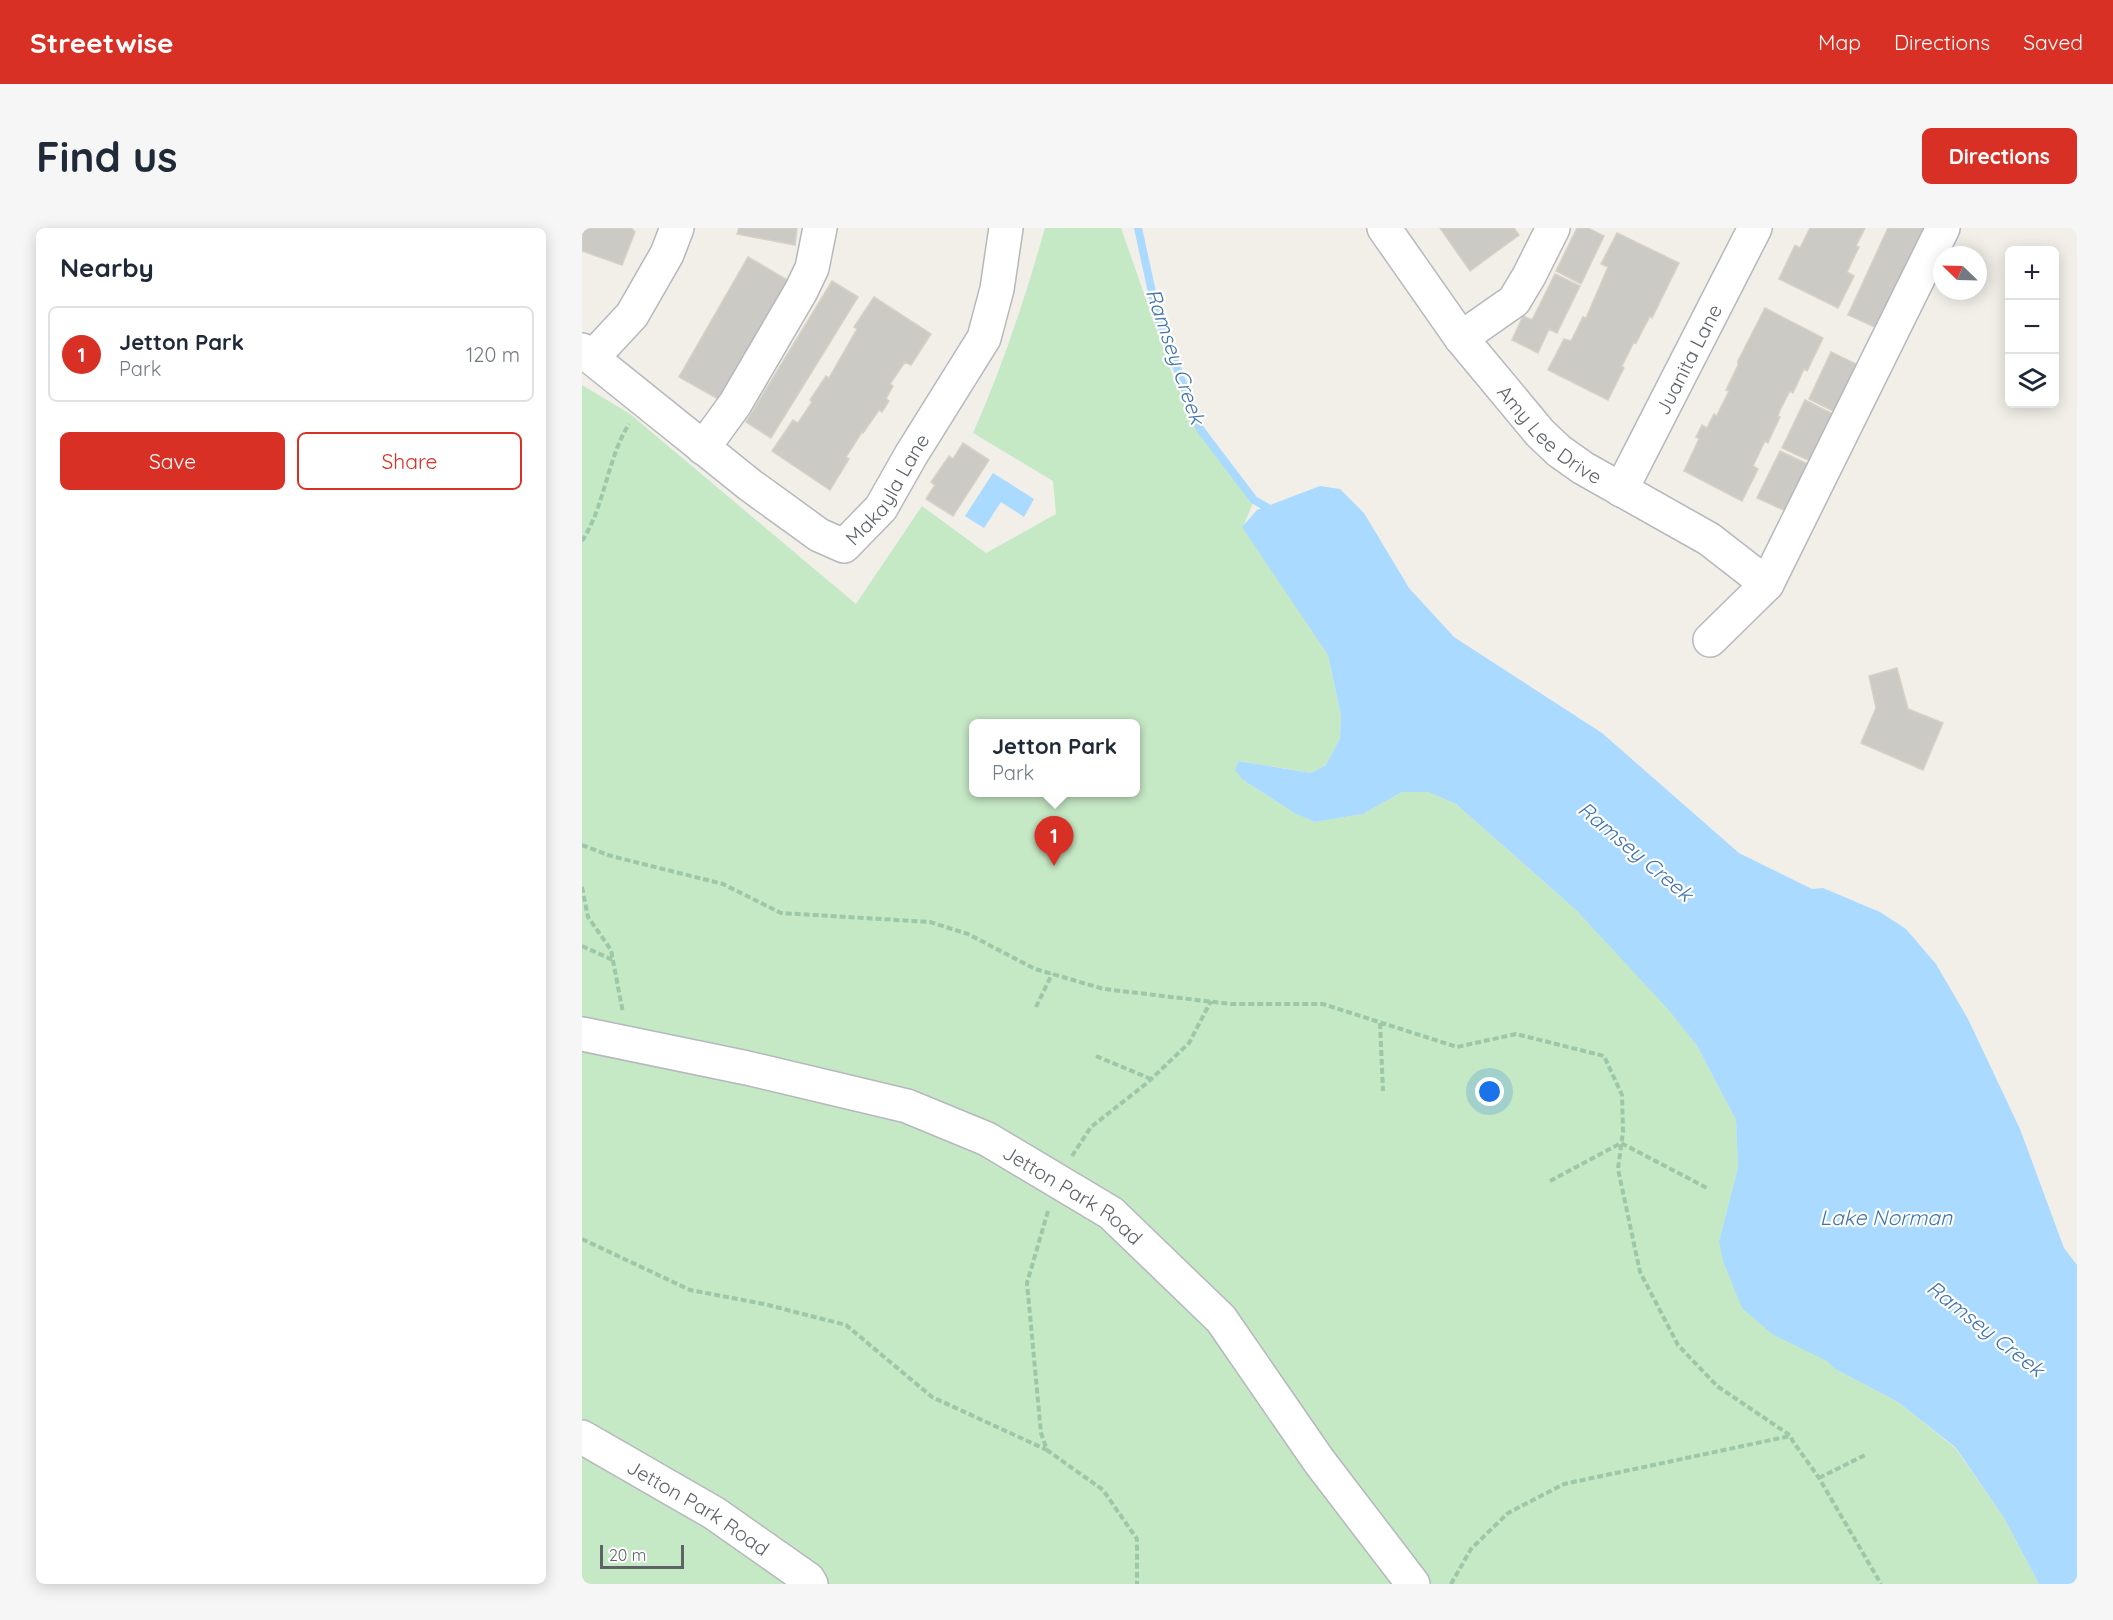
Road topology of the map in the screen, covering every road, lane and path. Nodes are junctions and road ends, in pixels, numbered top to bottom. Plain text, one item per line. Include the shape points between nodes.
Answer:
1 (677, 228) edge
2 (820, 228) edge
3 (1006, 228) edge
4 (1384, 228) edge
5 (1553, 228) edge
6 (1755, 228) edge
7 (1943, 228) edge
8 (1461, 338) junction
9 (587, 354) edge
10 (644, 400) junction
11 (703, 448) junction
12 (1621, 490) junction
13 (582, 541) edge
14 (1767, 584) junction
15 (1710, 640) dead end
16 (582, 845) edge
17 (582, 887) edge
18 (582, 946) edge
19 (613, 960) junction
20 (1052, 974) junction
21 (1211, 1001) junction
22 (1036, 1007) dead end
23 (1380, 1022) junction
24 (582, 1034) edge
25 (626, 1043) junction
26 (1096, 1056) dead end
27 (1151, 1079) junction
28 (1383, 1091) dead end
29 (1622, 1143) junction
30 (1056, 1180) junction
31 (1550, 1181) dead end
32 (1709, 1190) dead end
33 (582, 1239) edge
34 (1791, 1436) junction
35 (582, 1437) edge
36 (1047, 1450) junction
37 (1867, 1454) dead end
38 (1819, 1478) junction
39 (811, 1584) edge
40 (1137, 1584) edge
41 (1413, 1584) edge
42 (1451, 1584) edge
43 (1881, 1584) edge

1 - 9 street via 667,254 632,315
2 - 11 street via 812,268 801,291 735,404
3 - 11 street, Makayla Lane via 997,289 984,338 881,508 844,546 819,535
4 - 8 street, Amy Lee Drive
5 - 8 street via 1514,301
6 - 12 street, Juanita Lane
7 - 14 street
8 - 12 street, Amy Lee Drive via 1540,432 1582,468
9 - 10 street, Makayla Lane
10 - 11 street, Makayla Lane
10 - 13 path via 625,430
12 - 14 street, Amy Lee Drive via 1709,538
14 - 15 street
16 - 20 path via 723,884 781,913 930,922 968,934
17 - 19 path via 588,917 611,950
18 - 19 path
19 - 25 path
20 - 21 path via 1104,989
20 - 22 path
21 - 23 path via 1323,1004
21 - 27 path via 1189,1043
23 - 28 path
23 - 29 path via 1456,1047 1516,1034 1604,1056 1622,1095
24 - 25 street, Jetton Park Road
25 - 30 street, Jetton Park Road via 907,1106 987,1139
26 - 27 path
27 - 30 path via 1091,1127
29 - 31 path
29 - 32 path
29 - 34 path via 1618,1169 1641,1272 1678,1345 1717,1386
30 - 36 path via 1027,1283 1041,1433
30 - 41 street, Jetton Park Road via 1111,1213 1221,1319 1319,1461
33 - 36 path via 690,1290 846,1325 932,1397
34 - 38 path
34 - 42 path via 1564,1484 1508,1513 1471,1549
35 - 39 street, Jetton Park Road via 714,1513
36 - 40 path via 1102,1490 1137,1539
37 - 38 path
38 - 43 path

